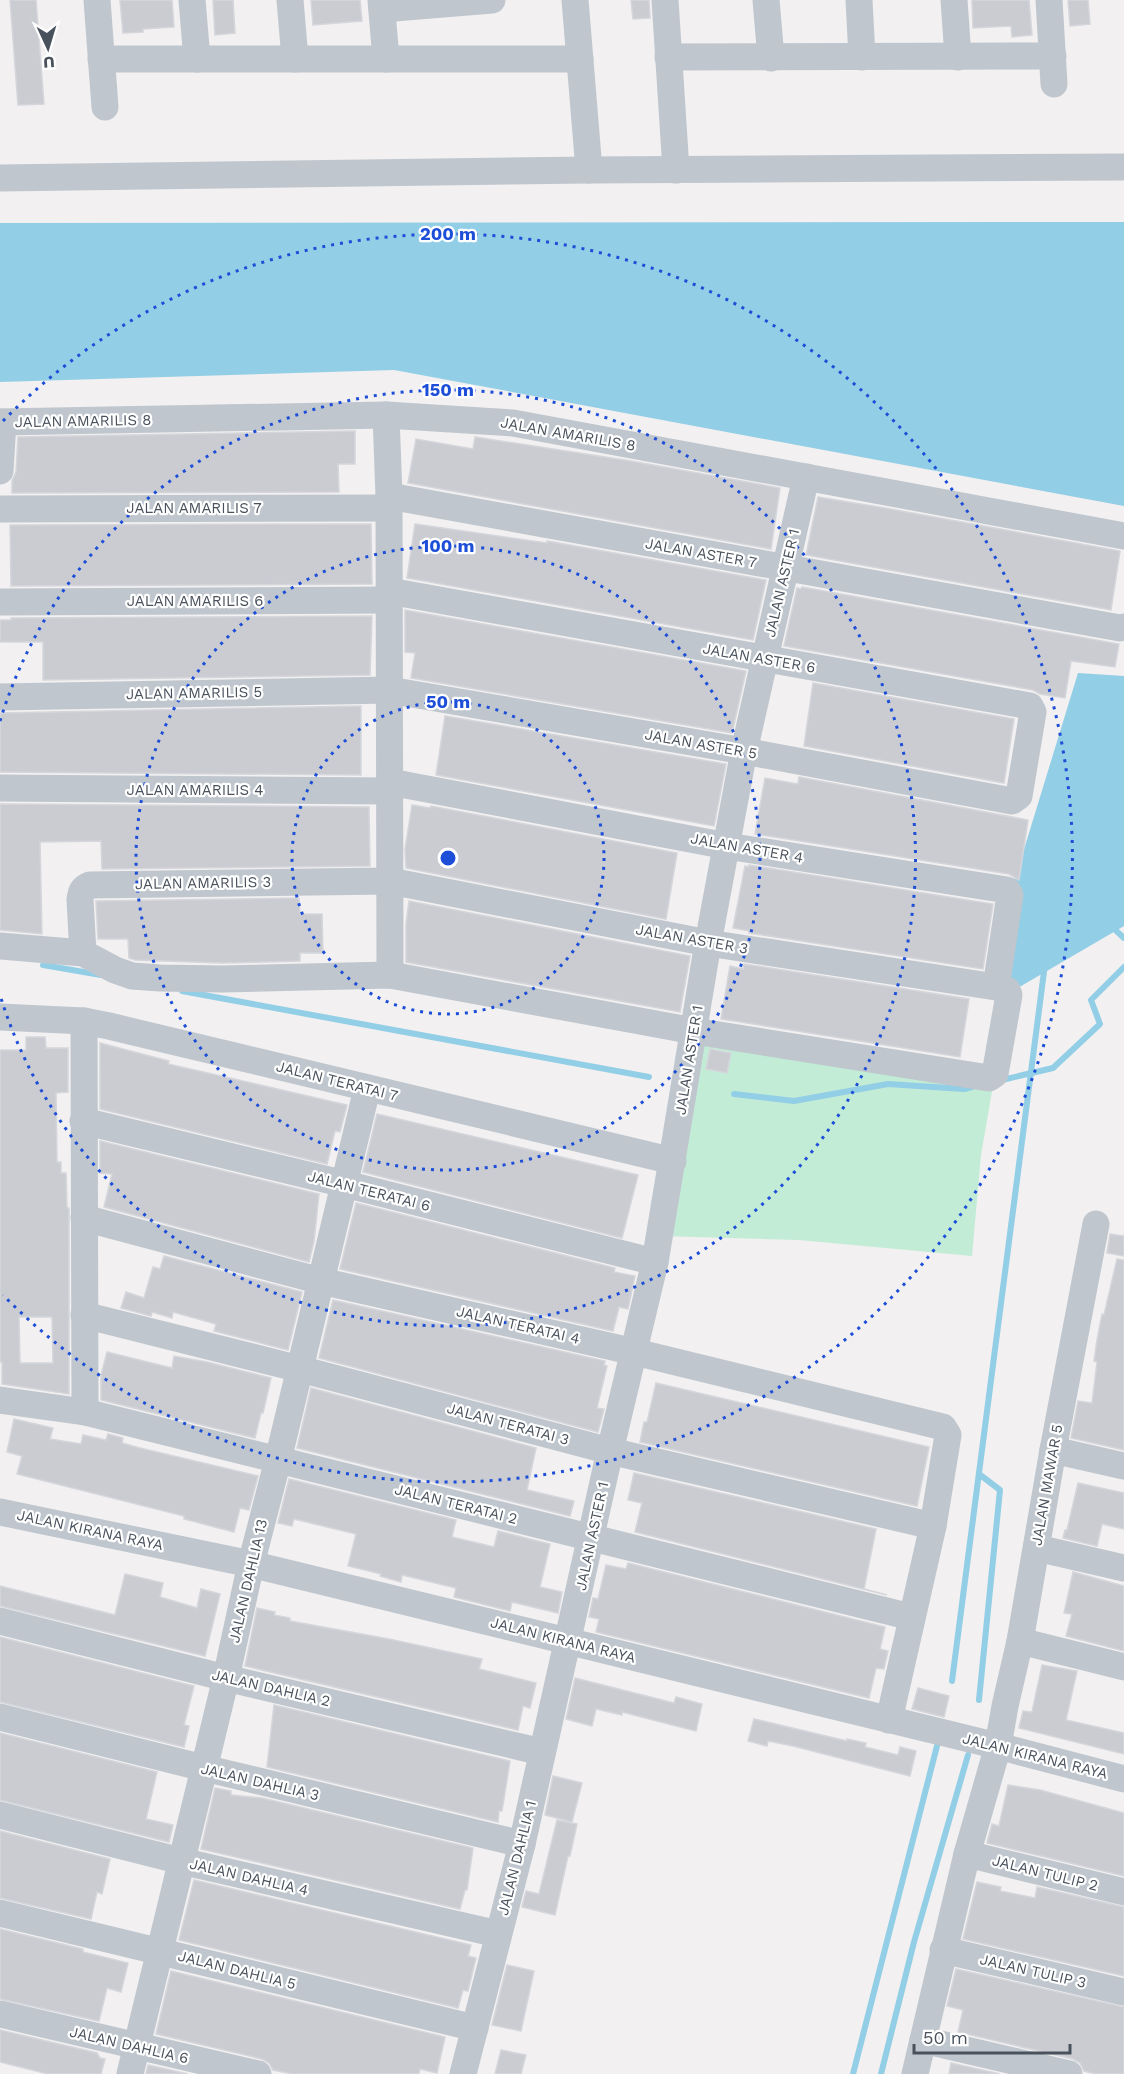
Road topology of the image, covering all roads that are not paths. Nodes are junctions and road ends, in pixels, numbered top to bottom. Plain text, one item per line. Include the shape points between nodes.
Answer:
1 (97, 0) edge
2 (192, 0) edge
3 (290, 0) edge
4 (484, 0) edge
5 (575, 0) edge
6 (664, 0) edge
7 (766, 0) edge
8 (859, 0) edge
9 (954, 0) edge
10 (1049, 0) edge
11 (382, 4) edge
12 (1053, 56) junction
13 (669, 57) junction
14 (771, 57) junction
15 (862, 57) junction
16 (958, 57) junction
17 (101, 59) junction
18 (197, 59) junction
19 (295, 59) junction
20 (386, 59) junction
21 (580, 59) junction
22 (1054, 84) dead end
23 (105, 106) dead end
24 (1124, 167) edge
25 (590, 170) junction
26 (676, 170) junction
27 (0, 178) edge
28 (386, 415) junction
29 (2, 422) edge
30 (0, 471) edge
31 (806, 477) junction
32 (389, 502) junction
33 (0, 508) edge
34 (1124, 536) edge
35 (786, 569) junction
36 (389, 596) junction
37 (0, 602) edge
38 (1122, 628) edge
39 (765, 659) junction
40 (389, 690) junction
41 (0, 697) edge
42 (744, 751) junction
43 (390, 786) junction
44 (0, 788) edge
45 (1012, 801) joint
46 (727, 846) junction
47 (390, 881) junction
48 (708, 943) junction
49 (0, 946) edge
50 (83, 953) junction
51 (390, 975) junction
52 (996, 987) junction
53 (0, 1017) edge
54 (84, 1021) junction
55 (694, 1031) junction
56 (367, 1089) junction
57 (83, 1121) junction
58 (673, 1161) junction
59 (345, 1184) junction
60 (84, 1218) junction
61 (1096, 1224) dead end
62 (655, 1262) junction
63 (321, 1281) junction
64 (84, 1315) junction
65 (635, 1352) junction
66 (300, 1369) junction
67 (0, 1400) edge
68 (85, 1412) junction
69 (1053, 1450) junction
70 (610, 1451) junction
71 (278, 1460) junction
72 (1124, 1466) edge
73 (0, 1512) edge
74 (933, 1526) junction
75 (592, 1538) junction
76 (1037, 1548) junction
77 (250, 1564) junction
78 (1124, 1568) edge
79 (911, 1617) junction
80 (0, 1621) edge
81 (1020, 1641) junction
82 (568, 1642) junction
83 (1124, 1667) edge
84 (226, 1678) junction
85 (0, 1718) edge
86 (889, 1720) junction
87 (998, 1746) junction
88 (543, 1752) junction
89 (204, 1768) junction
90 (1124, 1779) edge
91 (0, 1815) edge
92 (522, 1844) junction
93 (967, 1854) junction
94 (181, 1861) junction
95 (1124, 1892) edge
96 (0, 1913) edge
97 (498, 1934) junction
98 (943, 1950) junction
99 (160, 1951) junction
100 (1124, 1992) edge
101 (0, 2014) edge
102 (474, 2028) junction
103 (923, 2040) junction
104 (137, 2047) junction
105 (130, 2074) edge
106 (258, 2074) edge
107 (463, 2074) edge
108 (915, 2074) edge
109 (1069, 2074) edge

1 - 17 street
2 - 18 street
3 - 19 street
4 - 11 street
5 - 21 street
6 - 13 street
7 - 14 street
8 - 15 street
9 - 16 street
10 - 12 street
11 - 20 street
12 - 16 street
12 - 22 street
13 - 14 street
13 - 26 street
14 - 15 street
15 - 16 street
17 - 18 street
17 - 23 street
18 - 19 street
19 - 20 street
20 - 21 street
21 - 25 street
24 - 26 street
25 - 26 street
25 - 27 street
28 - 29 street, JALAN AMARILIS 8
28 - 31 street, JALAN AMARILIS 8 via 513,423
28 - 32 street
29 - 30 street
31 - 34 street, JALAN AMARILIS 8
31 - 35 street, JALAN ASTER 1
32 - 33 street, JALAN AMARILIS 7
32 - 35 street, JALAN ASTER 7
32 - 36 street
35 - 38 street, JALAN ASTER 7
35 - 39 street, JALAN ASTER 1
36 - 37 street, JALAN AMARILIS 6
36 - 39 street, JALAN ASTER 6
36 - 40 street
39 - 42 street, JALAN ASTER 1
39 - 45 street, JALAN ASTER 6 via 1030,706 1033,712 1019,796
40 - 41 street, JALAN AMARILIS 5
40 - 42 street, JALAN ASTER 5
40 - 43 street
42 - 45 street, JALAN ASTER 5
42 - 46 street, JALAN ASTER 1
43 - 44 street, JALAN AMARILIS 4
43 - 46 street, JALAN ASTER 4
43 - 47 street
46 - 48 street, JALAN ASTER 1
46 - 52 street, JALAN ASTER 4 via 1007,890 1010,895
47 - 48 street, JALAN ASTER 3
47 - 50 street, JALAN AMARILIS 3 via 90,885 84,887 80,900
47 - 51 street
48 - 52 street, JALAN ASTER 3
48 - 55 street, JALAN ASTER 1
49 - 50 street
50 - 51 street via 132,976 222,979
51 - 55 street
52 - 55 street via 1007,990 1009,995 995,1074 988,1078
53 - 54 street, JALAN TERATAI 7
54 - 56 street, JALAN TERATAI 7
54 - 57 street
55 - 58 street, JALAN ASTER 1
56 - 58 street, JALAN TERATAI 7
56 - 59 street, JALAN DAHLIA 13
57 - 59 street, JALAN TERATAI 6
57 - 60 street
58 - 62 street, JALAN ASTER 1
59 - 62 street, JALAN TERATAI 6
59 - 63 street, JALAN DAHLIA 13
60 - 63 street, JALAN TERATAI 4
60 - 64 street
61 - 69 street, JALAN MAWAR 5
62 - 65 street, JALAN ASTER 1
63 - 65 street, JALAN TERATAI 4
63 - 66 street, JALAN DAHLIA 13
64 - 66 street, JALAN TERATAI 3
64 - 68 street
65 - 70 street, JALAN ASTER 1
65 - 74 street, JALAN TERATAI 4 via 943,1427 948,1435
66 - 70 street, JALAN TERATAI 3
66 - 71 street, JALAN DAHLIA 13
67 - 68 street, JALAN TERATAI 2
68 - 71 street, JALAN TERATAI 2
69 - 72 street
69 - 76 street, JALAN MAWAR 5
70 - 74 street, JALAN TERATAI 3
70 - 75 street, JALAN ASTER 1
71 - 75 street, JALAN TERATAI 2
71 - 77 street, JALAN DAHLIA 13
73 - 77 street, JALAN KIRANA RAYA
74 - 79 street
75 - 79 street, JALAN TERATAI 2
75 - 82 street, JALAN ASTER 1
76 - 78 street
76 - 81 street, JALAN MAWAR 5
77 - 82 street, JALAN KIRANA RAYA
77 - 84 street, JALAN DAHLIA 13
79 - 86 street
80 - 84 street, JALAN DAHLIA 2
81 - 83 street
81 - 87 street, JALAN MAWAR 5
82 - 86 street, JALAN KIRANA RAYA
82 - 88 street, JALAN DAHLIA 1
84 - 88 street, JALAN DAHLIA 2
84 - 89 street, JALAN DAHLIA 13
85 - 89 street, JALAN DAHLIA 3
86 - 87 street, JALAN KIRANA RAYA
87 - 90 street, JALAN KIRANA RAYA
87 - 93 street, JALAN MAWAR 5
88 - 92 street, JALAN DAHLIA 1
89 - 92 street, JALAN DAHLIA 3
89 - 94 street, JALAN DAHLIA 13
91 - 94 street, JALAN DAHLIA 4
92 - 97 street, JALAN DAHLIA 1
93 - 95 street, JALAN TULIP 2
93 - 98 street, JALAN MAWAR 5
94 - 97 street, JALAN DAHLIA 4
94 - 99 street, JALAN DAHLIA 13
96 - 99 street, JALAN DAHLIA 5
97 - 102 street, JALAN DAHLIA 1
98 - 100 street, JALAN TULIP 3
98 - 103 street, JALAN MAWAR 5
99 - 102 street, JALAN DAHLIA 5
99 - 104 street, JALAN DAHLIA 13
101 - 104 street, JALAN DAHLIA 6
102 - 107 street, JALAN DAHLIA 1
103 - 108 street, JALAN MAWAR 5
103 - 109 street
104 - 105 street, JALAN DAHLIA 13
104 - 106 street, JALAN DAHLIA 6

